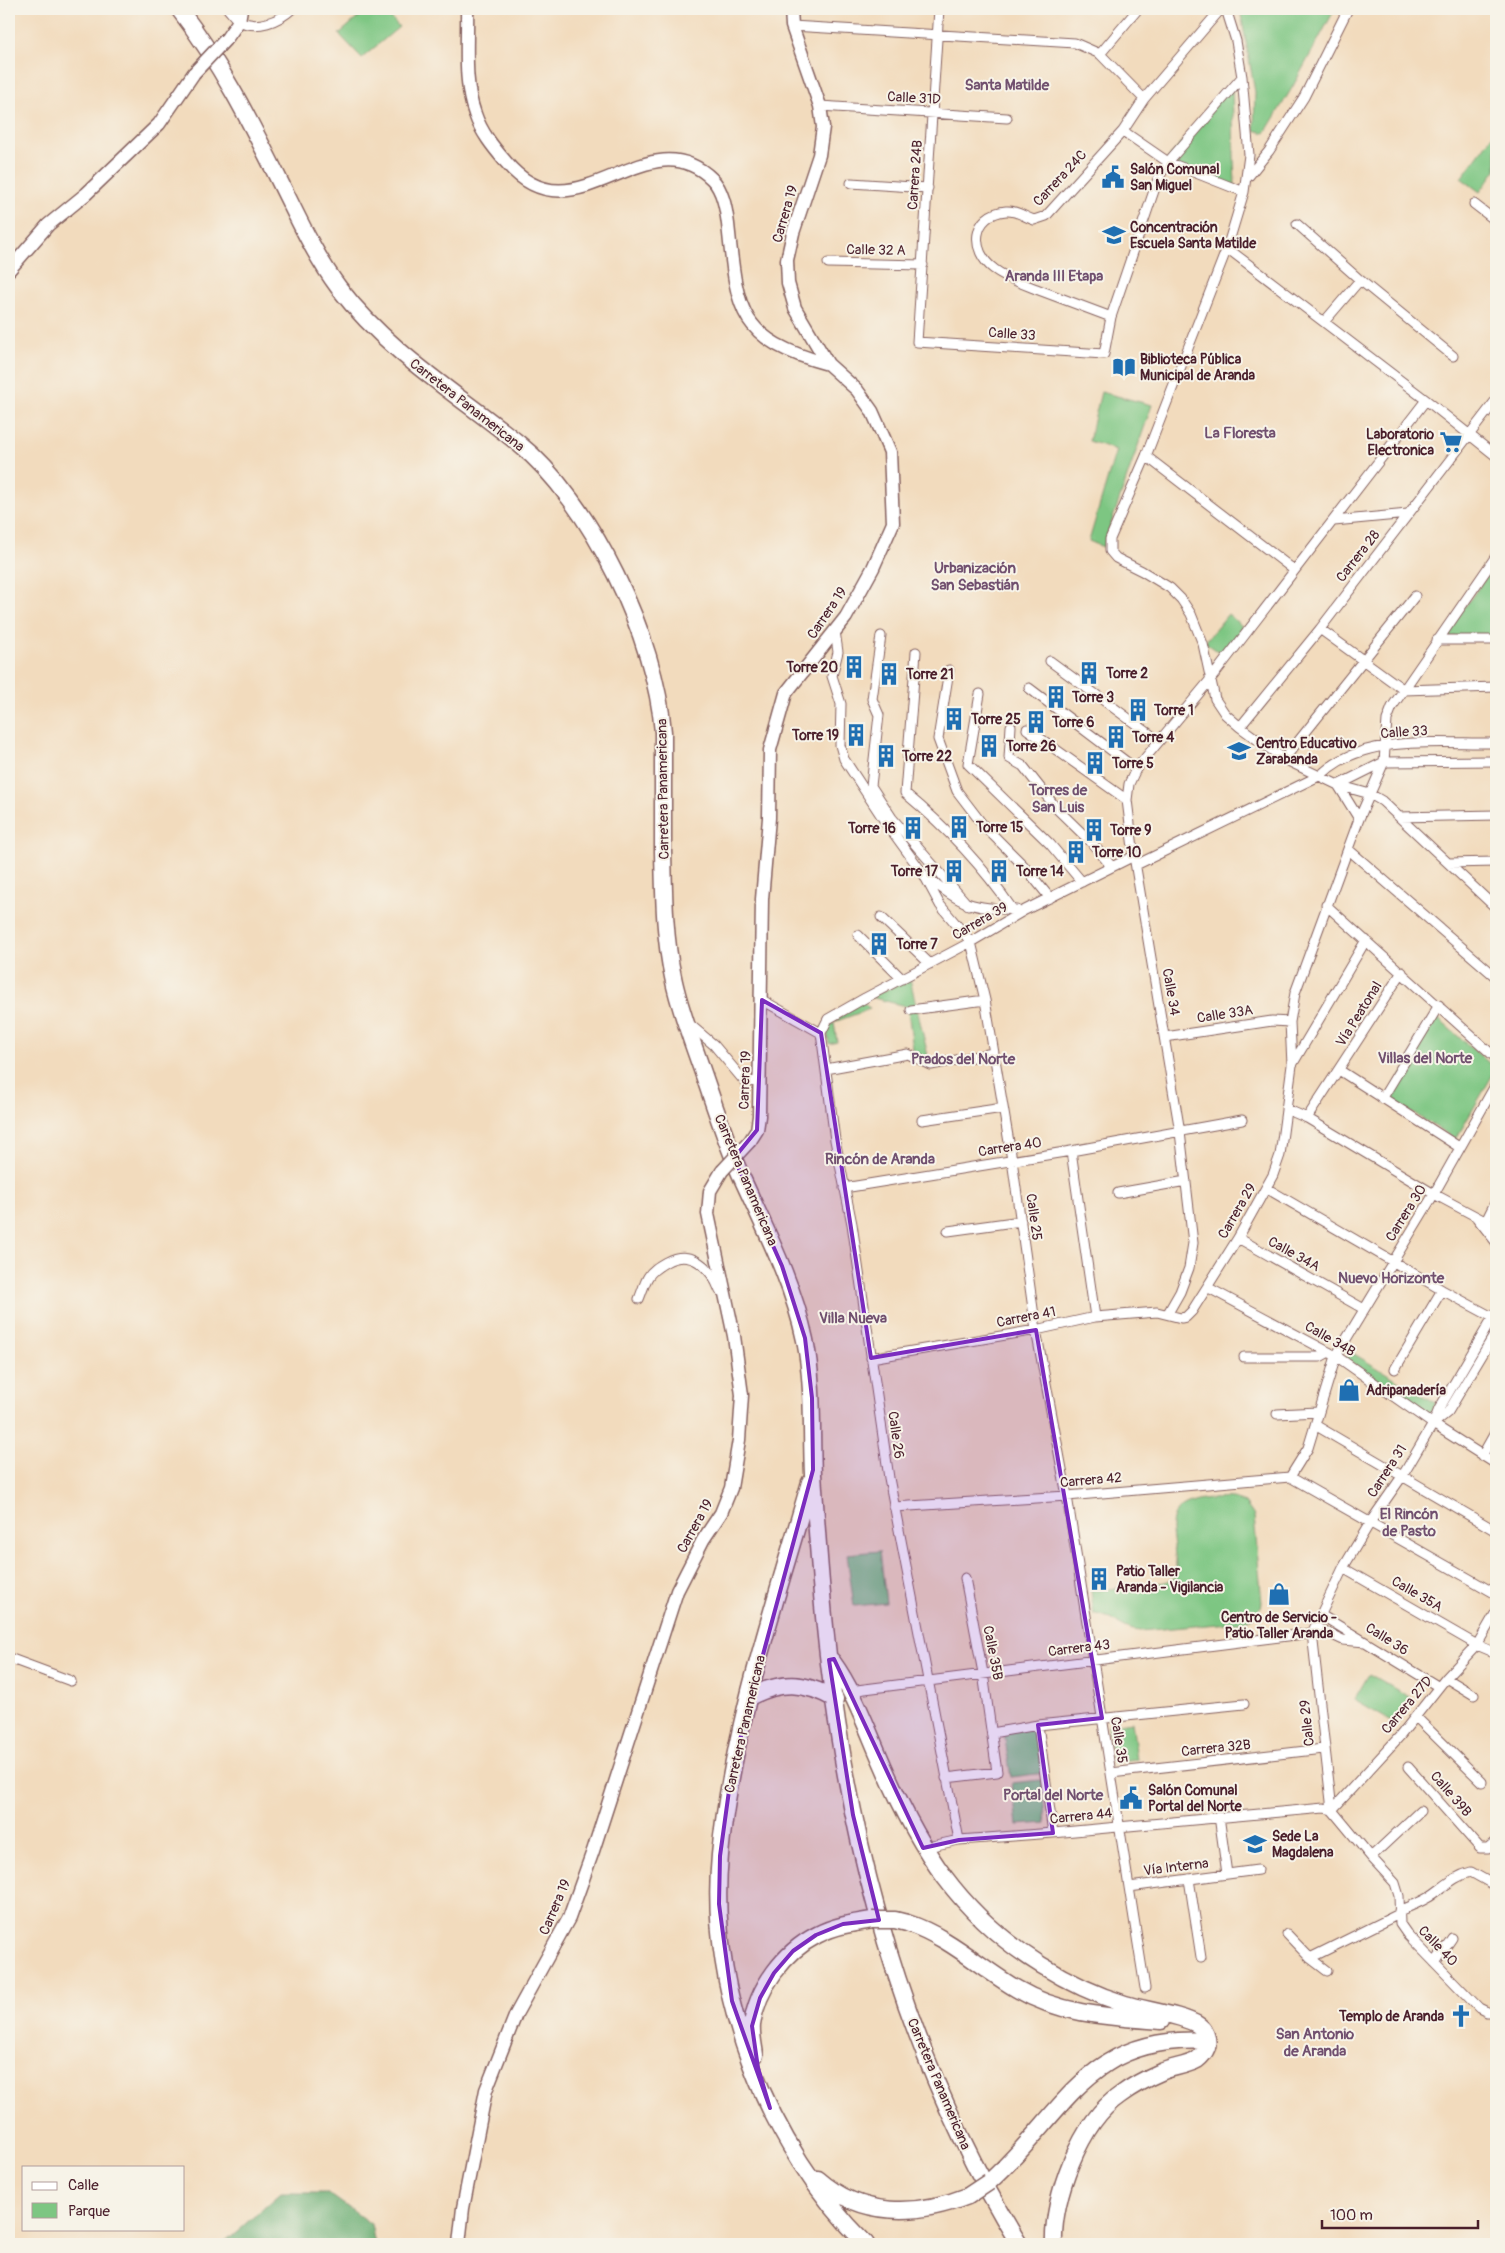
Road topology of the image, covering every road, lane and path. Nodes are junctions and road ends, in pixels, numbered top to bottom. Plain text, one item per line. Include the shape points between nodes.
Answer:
1 (179, 9) edge
2 (228, 9) edge
3 (292, 9) edge
4 (467, 9) edge
5 (791, 9) edge
6 (939, 9) edge
7 (1138, 9) edge
8 (1221, 9) edge
9 (1226, 9) edge
10 (1348, 9) edge
11 (240, 15) edge
12 (792, 26) junction
13 (938, 33) junction
14 (1100, 54) junction
15 (1242, 77) junction
16 (1144, 99) junction
17 (820, 106) junction
18 (932, 112) junction
19 (1007, 118) dead end
20 (1123, 131) junction
21 (1168, 162) junction
22 (1248, 177) junction
23 (851, 183) dead end
24 (928, 188) junction
25 (1244, 192) junction
26 (1474, 204) dead end
27 (1496, 221) edge
28 (1298, 224) dead end
29 (1227, 248) junction
30 (828, 263) dead end
31 (923, 264) junction
32 (9, 270) edge
33 (1360, 280) junction
34 (1111, 317) junction
35 (1324, 322) junction
36 (918, 342) joint
37 (1453, 356) dead end
38 (828, 364) junction
39 (1426, 400) junction
40 (1496, 400) edge
41 (1469, 434) junction
42 (1146, 456) junction
43 (1496, 456) edge
44 (1408, 514) junction
45 (1334, 521) junction
46 (1496, 556) edge
47 (1294, 570) junction
48 (1415, 596) dead end
49 (1320, 629) junction
50 (835, 631) junction
51 (881, 636) dead end
52 (1437, 640) junction
53 (1496, 640) edge
54 (916, 652) dead end
55 (1363, 660) junction
56 (1050, 661) dead end
57 (949, 670) dead end
58 (1210, 680) junction
59 (1496, 687) edge
60 (1029, 688) dead end
61 (1404, 690) junction
62 (980, 694) dead end
63 (1011, 726) dead end
64 (1240, 727) junction
65 (1027, 729) dead end
66 (1159, 741) junction
67 (1496, 742) edge
68 (1386, 744) junction
69 (1284, 759) junction
70 (1496, 761) edge
71 (1384, 762) junction
72 (1136, 769) junction
73 (1321, 775) junction
74 (1338, 786) junction
75 (1370, 794) junction
76 (1127, 800) junction
77 (1496, 815) edge
78 (1399, 817) junction
79 (1359, 819) junction
80 (1349, 850) junction
81 (1135, 861) junction
82 (1496, 862) edge
83 (1448, 863) junction
84 (1112, 867) junction
85 (924, 875) junction
86 (1082, 882) junction
87 (1050, 898) junction
88 (968, 905) junction
89 (1326, 905) junction
90 (1496, 907) edge
91 (1014, 910) junction
92 (1025, 910) junction
93 (881, 917) dead end
94 (858, 935) dead end
95 (1366, 940) junction
96 (971, 942) junction
97 (930, 964) junction
98 (1402, 972) junction
99 (1496, 977) edge
100 (902, 979) junction
101 (762, 1000) junction
102 (985, 1000) junction
103 (1439, 1005) junction
104 (911, 1010) dead end
105 (685, 1020) junction
106 (1290, 1022) junction
107 (821, 1033) junction
108 (1165, 1037) junction
109 (993, 1053) junction
110 (1496, 1058) edge
111 (1292, 1065) junction
112 (826, 1069) junction
113 (1339, 1070) junction
114 (760, 1080) junction
115 (1495, 1087) edge
116 (1382, 1099) junction
117 (1003, 1108) junction
118 (1286, 1108) junction
119 (1307, 1118) junction
120 (922, 1120) dead end
121 (1242, 1120) dead end
122 (1180, 1132) junction
123 (1459, 1147) junction
124 (1071, 1151) junction
125 (1012, 1160) junction
126 (1186, 1181) junction
127 (844, 1188) junction
128 (1266, 1188) junction
129 (1118, 1193) dead end
130 (1434, 1194) junction
131 (1496, 1201) edge
132 (1473, 1214) junction
133 (1020, 1220) junction
134 (1486, 1221) junction
135 (1496, 1227) edge
136 (948, 1231) dead end
137 (1238, 1238) junction
138 (1496, 1242) edge
139 (1392, 1262) junction
140 (1207, 1287) junction
141 (1442, 1290) junction
142 (639, 1300) dead end
143 (1364, 1309) junction
144 (1168, 1313) junction
145 (730, 1315) junction
146 (1495, 1316) edge
147 (1094, 1317) junction
148 (1186, 1317) joint
149 (1036, 1330) junction
150 (1496, 1332) edge
151 (1333, 1354) junction
152 (1244, 1357) dead end
153 (871, 1358) junction
154 (1395, 1369) dead end
155 (1318, 1412) junction
156 (1277, 1414) dead end
157 (1433, 1424) junction
158 (1315, 1426) junction
159 (1496, 1431) edge
160 (1482, 1456) junction
161 (1496, 1464) edge
162 (813, 1470) junction
163 (1403, 1475) junction
164 (1290, 1477) junction
165 (1067, 1496) junction
166 (894, 1507) junction
167 (1371, 1521) junction
168 (1496, 1530) edge
169 (1343, 1568) junction
170 (964, 1578) dead end
171 (1496, 1594) edge
172 (1496, 1612) edge
173 (1321, 1615) junction
174 (1313, 1630) junction
175 (1366, 1642) junction
176 (1477, 1645) junction
177 (1496, 1653) edge
178 (828, 1656) junction
179 (9, 1658) edge
180 (1093, 1660) junction
181 (983, 1674) junction
182 (1446, 1678) junction
183 (928, 1680) junction
184 (71, 1681) dead end
185 (1438, 1687) junction
186 (849, 1691) junction
187 (1474, 1696) dead end
188 (749, 1697) junction
189 (835, 1699) junction
190 (1244, 1704) dead end
191 (1416, 1717) junction
192 (1102, 1718) junction
193 (1038, 1725) junction
194 (992, 1733) junction
195 (1323, 1749) junction
196 (1408, 1767) dead end
197 (1111, 1773) junction
198 (946, 1778) junction
199 (1482, 1782) dead end
200 (1332, 1810) junction
201 (1420, 1812) dead end
202 (1219, 1816) junction
203 (1119, 1826) junction
204 (1053, 1833) junction
205 (958, 1840) junction
206 (1496, 1841) edge
207 (923, 1848) junction
208 (1371, 1857) junction
209 (1258, 1870) dead end
210 (1227, 1874) junction
211 (1189, 1879) junction
212 (1496, 1886) edge
213 (1129, 1887) junction
214 (1399, 1912) junction
215 (1287, 1934) dead end
216 (1452, 1938) dead end
217 (1201, 1957) dead end
218 (1310, 1958) junction
219 (1435, 1963) junction
220 (1327, 1971) dead end
221 (1145, 1988) dead end
222 (1496, 2012) edge
223 (1198, 2025) junction
224 (1207, 2041) junction
225 (770, 2108) junction
226 (801, 2165) junction
227 (459, 2244) edge
228 (866, 2244) edge
229 (1019, 2244) edge
230 (1054, 2244) edge

1 - 105 highway, Carretera Panamericana via 246,114 305,232 337,286 363,318 385,338 426,374 519,444 544,469 581,517 617,579 649,657 661,707 666,937
2 - 11 street
3 - 11 street via 272,22 256,25
4 - 38 street via 468,74 475,114 490,143 516,175 542,190 560,191 574,190 659,161 674,160 698,170 712,179 721,192 734,287 747,318 758,331 794,355
5 - 12 street, Carrera 19
6 - 13 street, Carrera 24B
7 - 14 street
8 - 16 street, Carrera 24C
9 - 15 street
10 - 22 street via 1304,97
11 - 32 street, bridge via 227,38 194,73 159,124 86,194 48,225
12 - 13 street
12 - 17 street, Carrera 19
13 - 14 street via 1075,43
13 - 18 street, Carrera 24B
14 - 16 street
15 - 21 street
15 - 22 street via 1248,135
16 - 20 street, Carrera 24C
17 - 18 street, Calle 31D
17 - 38 street, Carrera 19 via 822,140 793,233 788,282 795,308
18 - 19 street, Calle 31D
18 - 24 street, Carrera 24B
20 - 21 street
20 - 34 street, Carrera 24C via 1046,216 1034,220 1007,210 988,217 978,234 978,252 994,270 1011,280
21 - 25 street
21 - 34 street via 1158,179
22 - 25 street
23 - 24 street
24 - 31 street, Carrera 24B
25 - 29 street
26 - 27 street
28 - 33 street
29 - 35 street
29 - 42 street
30 - 31 street, Calle 32 A
31 - 36 street, Carrera 24B
33 - 35 street
33 - 37 street
34 - 36 street, Calle 33 via 1104,354
35 - 39 street
38 - 50 street, Carrera 19 via 857,390 872,411 890,452 893,485 893,523 873,568
39 - 41 street
39 - 45 street
40 - 41 street, Carrera 28
41 - 43 street
41 - 44 street, Carrera 28
42 - 47 street
42 - 58 street via 1110,539 1110,551 1116,558 1159,580 1181,599 1200,637
44 - 45 street
44 - 49 street, Carrera 28
45 - 47 street
46 - 52 street
47 - 58 street
48 - 55 street
49 - 55 street
49 - 64 street, Carrera 28
50 - 85 street via 838,652 832,676 842,704 840,745 844,759
50 - 101 street, Carrera 19 via 786,693 770,750 769,818 762,899
51 - 88 street via 872,699 879,715 871,786 892,818
52 - 53 street
52 - 61 street
54 - 91 street via 905,793 966,850
55 - 61 street
55 - 69 street
56 - 66 street
57 - 87 street via 938,739 956,791
58 - 64 street via 1215,699 1225,714
58 - 66 street
59 - 61 street
60 - 72 street
61 - 68 street via 1387,720
62 - 86 street via 968,764 1050,844
63 - 84 street via 1010,758 1023,766 1057,809
64 - 69 street
65 - 76 street
66 - 72 street
67 - 68 street, Calle 33
68 - 71 street
68 - 73 street, Calle 33 via 1347,758
69 - 73 street
70 - 71 street, Calle 33
71 - 74 street, Calle 33
71 - 75 street
72 - 76 street via 1129,784
73 - 74 street
73 - 81 street, Calle 33
74 - 75 street
74 - 79 street
75 - 78 street
75 - 79 street
76 - 81 street, Calle 34
77 - 78 street
78 - 83 street
79 - 80 street
80 - 89 street
80 - 99 street
81 - 84 street, Carrera 39
81 - 108 street, Calle 34
82 - 83 street
83 - 90 street
84 - 86 street, Carrera 39
85 - 88 street
85 - 96 street via 940,905
86 - 87 street, Carrera 39
87 - 92 street, Carrera 39
88 - 91 street
89 - 95 street
89 - 106 street via 1295,993
91 - 92 street
92 - 96 street, Carrera 39
93 - 97 street
94 - 100 street
95 - 98 street
95 - 111 street
96 - 97 street, Carrera 39
96 - 102 street, Calle 25
97 - 100 street, Carrera 39
98 - 103 street
98 - 113 street, Vía Peatonal
100 - 107 street, Carrera 39 via 828,1019
101 - 107 street
101 - 114 street, Carrera 19
102 - 104 street
102 - 109 street, Calle 25
103 - 110 street
103 - 116 street
105 - 114 street via 714,1044 745,1082
105 - 162 highway, Carretera Panamericana via 739,1173 782,1266 804,1338 812,1398
106 - 108 street, Calle 33A via 1272,1021
106 - 111 street
107 - 112 street, Calle 26
108 - 122 street, Calle 34
109 - 112 street via 931,1064 908,1054
109 - 117 street, Calle 25
111 - 118 street, Carrera 29
112 - 127 street, Calle 26
113 - 116 street
113 - 119 street, Vía Peatonal
114 - 145 street, Carrera 19, bridge via 757,1130 722,1171 710,1191 708,1214
115 - 123 street, Carrera 30
116 - 123 street
117 - 120 street
117 - 125 street, Calle 25
118 - 119 street
118 - 128 street, Carrera 29 via 1280,1155
119 - 130 street
121 - 122 street
122 - 124 street, Carrera 40
122 - 126 street, Calle 34
123 - 130 street, Carrera 30
124 - 125 street, Carrera 40
124 - 147 street
125 - 127 street, Carrera 40
125 - 133 street, Calle 25
126 - 129 street
126 - 144 street, Calle 34 via 1193,1243 1186,1276
127 - 153 street, Calle 26
128 - 137 street, Carrera 29
128 - 139 street
130 - 132 street
130 - 139 street, Carrera 30
131 - 134 street
132 - 134 street
132 - 138 street
133 - 136 street
133 - 149 street, Calle 25
134 - 135 street
137 - 140 street, Carrera 29
137 - 143 street, Calle 34A
139 - 141 street
139 - 143 street, Carrera 30
140 - 148 street, Carrera 29
140 - 151 street, Calle 34B
141 - 146 street
141 - 154 street
142 - 145 street via 648,1277 656,1268 686,1256 701,1264 716,1282
143 - 151 street, Carrera 30
144 - 147 street, Carrera 41
144 - 148 street, Carrera 41
145 - 227 street, Carrera 19 via 742,1395 731,1488 721,1513 677,1591 569,1918 516,2014 486,2090
146 - 157 street
147 - 149 street, Carrera 41
149 - 153 street, Carrera 41
149 - 165 street, Calle 25
150 - 157 street, Carrera 31 via 1448,1412
151 - 152 street via 1320,1357
151 - 155 street, Carrera 30
151 - 157 street, Calle 34B
153 - 166 street, Calle 26
155 - 156 street
155 - 158 street, Carrera 30
157 - 160 street, Calle 34B
157 - 163 street, Carrera 31
158 - 163 street
158 - 164 street, Carrera 30 via 1308,1448
159 - 160 street
160 - 161 street, Calle 34B
162 - 178 highway, Carretera Panamericana
162 - 188 highway, Carretera Panamericana
163 - 167 street, Carrera 31
163 - 168 street
164 - 165 street, Carrera 42
164 - 167 street
165 - 166 street, Carrera 42
165 - 180 street, Calle 35
166 - 183 street, Calle 26
167 - 169 street, Carrera 31
167 - 171 street
169 - 173 street, Carrera 31
169 - 176 street, Calle 35A
170 - 181 street, Calle 35B
172 - 176 street, Carrera 27D
173 - 174 street, Carrera 31
173 - 175 street, Calle 36
174 - 175 street via 1343,1640
174 - 180 street, Carrera 43
174 - 195 street, Calle 29
175 - 185 street, Calle 36
176 - 177 street, Calle 35A
176 - 182 street, Carrera 27D
178 - 186 highway
178 - 189 highway, Carretera Panamericana
179 - 184 street
180 - 181 street, Carrera 43
180 - 192 street, Calle 35
181 - 183 street, Carrera 43
181 - 194 street, Calle 35B
182 - 185 street, Carrera 27D
182 - 187 street
183 - 186 street, Carrera 43
183 - 198 street, Calle 26
185 - 191 street, Carrera 27D
186 - 207 highway
188 - 189 highway via 765,1689 792,1685 819,1690
188 - 225 highway, Carretera Panamericana via 732,1769 720,1856 719,1904 732,2001 753,2069
189 - 229 highway, Carretera Panamericana via 853,1815 867,1876 902,1994 947,2110
190 - 192 street
191 - 199 street
191 - 200 street, Carrera 27D
192 - 193 street
192 - 197 street, Calle 35
193 - 194 street
193 - 204 street
194 - 198 street, Calle 35B via 997,1772
195 - 197 street, Carrera 32B
195 - 200 street, Calle 29
196 - 206 street, Calle 39B via 1480,1848 1488,1848
197 - 203 street, Calle 35
198 - 205 street, Calle 26
200 - 202 street, Carrera 44
200 - 208 street, Calle 40
201 - 208 street
202 - 203 street, Carrera 44
202 - 210 street, Vía Interna
203 - 204 street, Carrera 44
203 - 213 street, Calle 35
204 - 205 street, Carrera 44
205 - 207 street, Carrera 44
207 - 223 highway via 974,1912 1007,1942 1041,1966 1125,2004
208 - 214 street, Calle 40 via 1395,1883
209 - 210 street, Vía Interna
210 - 211 street, Vía Interna
211 - 213 street, Vía Interna
211 - 217 street
212 - 214 street via 1470,1872
213 - 221 street, Calle 35
214 - 218 street
214 - 219 street, Calle 40 via 1400,1924 1407,1934
215 - 218 street
216 - 219 street
218 - 220 street
219 - 222 street, Calle 40 via 1479,2008
223 - 224 highway
223 - 225 highway, bridge via 1073,2011 1018,1990 936,1935 907,1923 872,1920 843,1924 816,1935 793,1951 774,1972 760,1998 752,2026 758,2068
224 - 226 highway, bridge via 1162,2042 1112,2059 1066,2097 1014,2160 990,2182 968,2196 944,2205 893,2211 867,2206 843,2196
224 - 230 highway via 1203,2055 1196,2061 1160,2072 1141,2082 1118,2096 1099,2115 1069,2167 1058,2199
225 - 226 highway, Carretera Panamericana
226 - 228 highway, Carretera Panamericana via 846,2224

